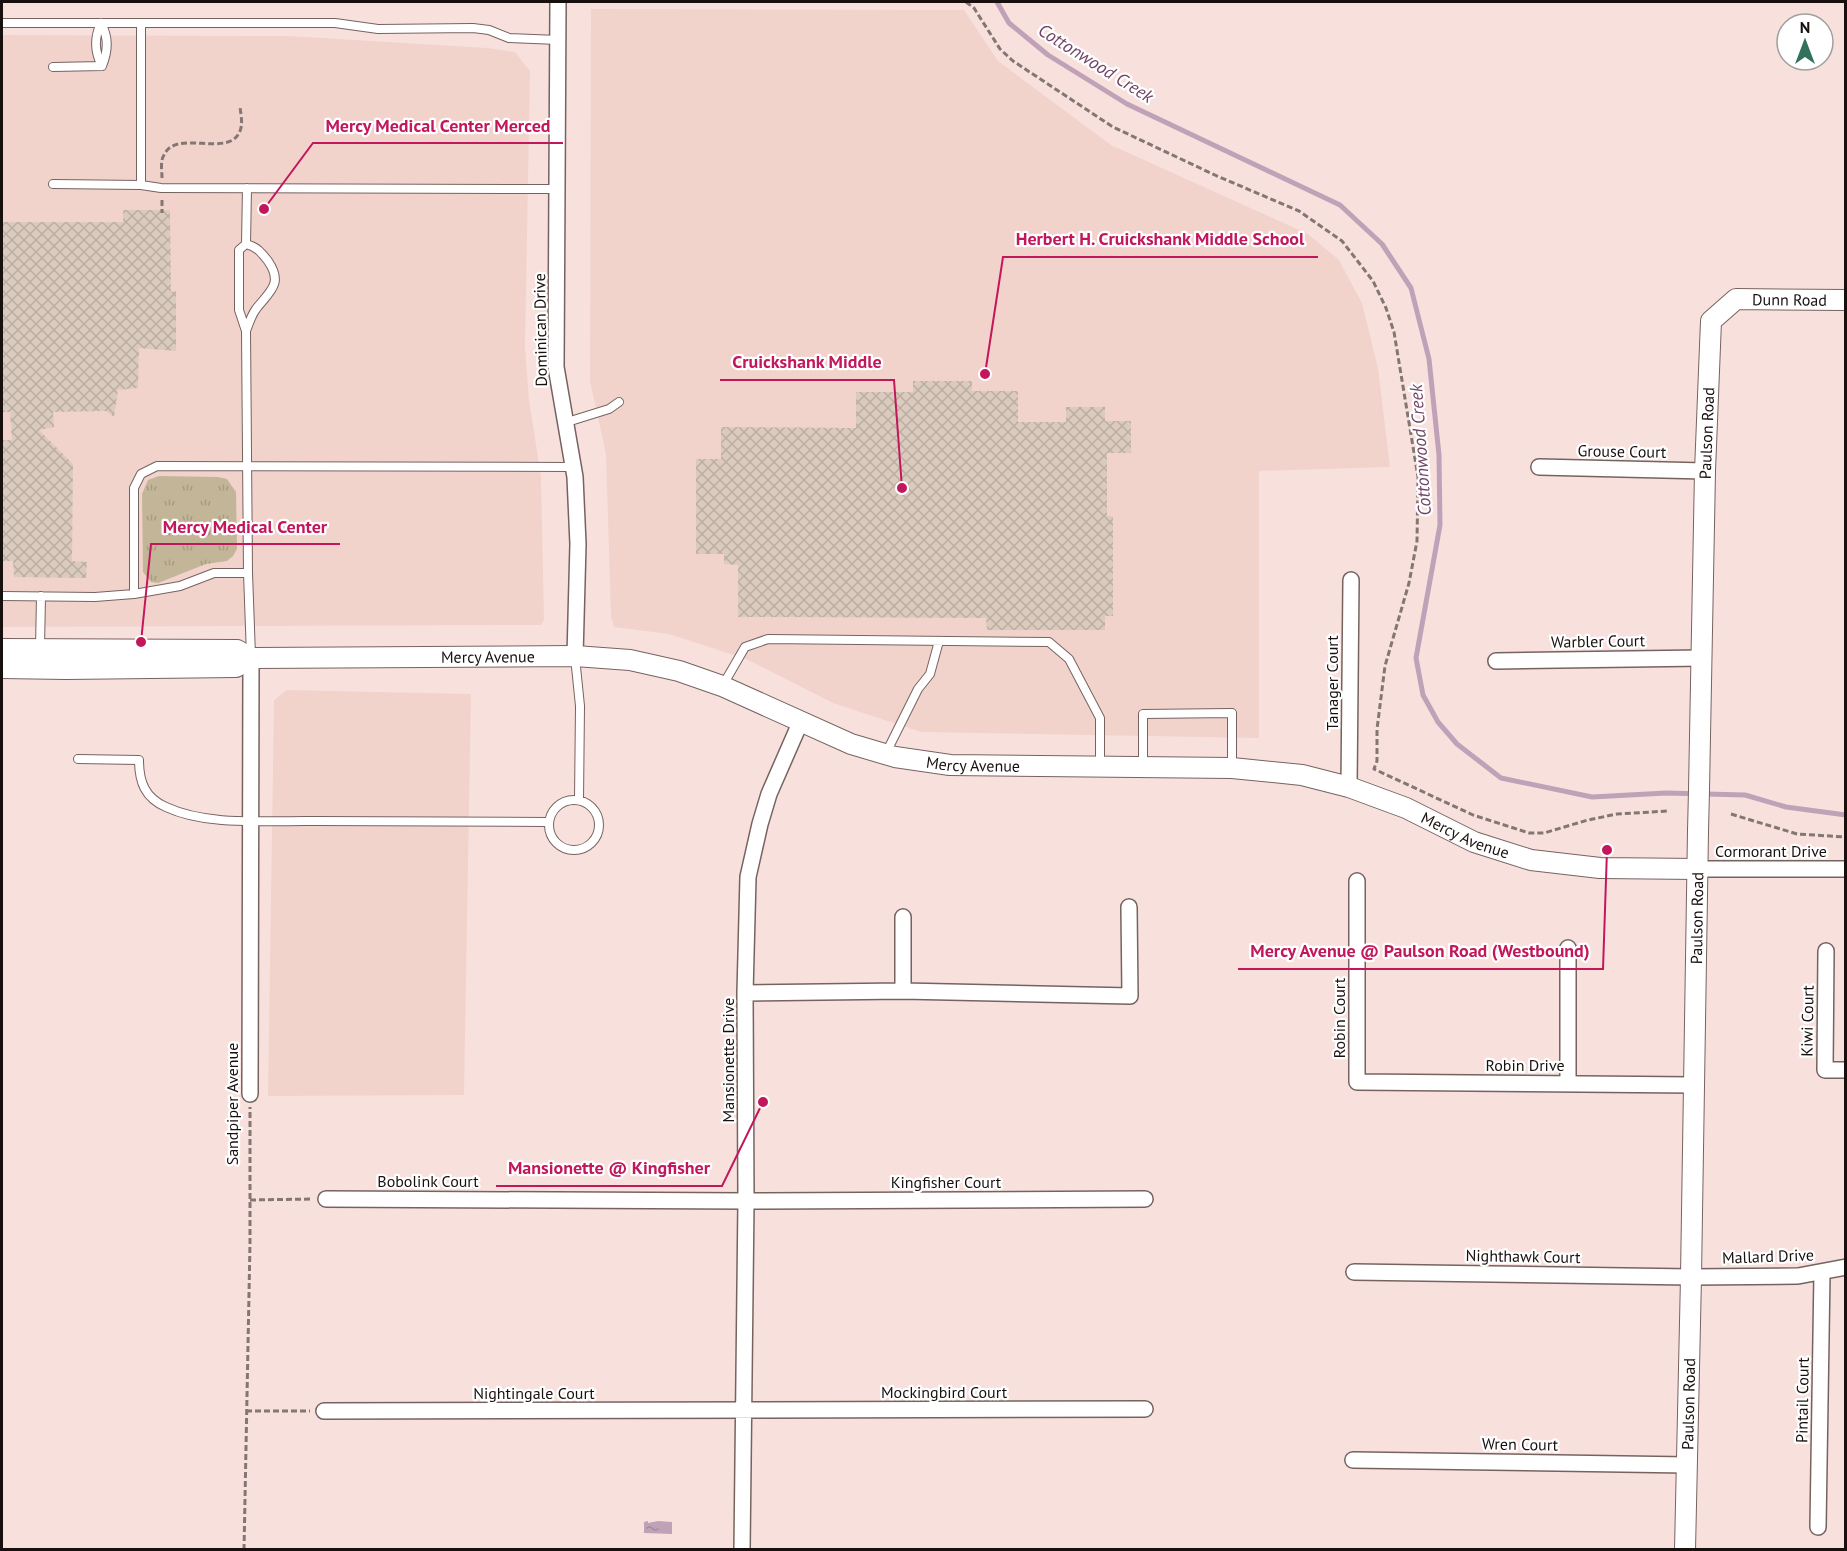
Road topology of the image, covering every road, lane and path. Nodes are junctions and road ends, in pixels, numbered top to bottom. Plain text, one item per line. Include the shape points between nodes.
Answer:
1 (558, 2) edge
2 (966, 2) edge
3 (2, 23) edge
4 (100, 23) junction
5 (141, 23) junction
6 (558, 40) junction
7 (53, 67) dead end
8 (240, 107) dead end
9 (53, 184) dead end
10 (141, 185) junction
11 (161, 188) junction
12 (247, 188) junction
13 (557, 189) junction
14 (162, 213) dead end
15 (246, 244) junction
16 (1736, 299) joint
17 (1845, 300) edge
18 (246, 331) junction
19 (619, 402) dead end
20 (564, 423) junction
21 (247, 467) junction
22 (573, 467) junction
23 (1539, 467) dead end
24 (1705, 471) junction
25 (248, 573) junction
26 (1351, 580) dead end
27 (134, 594) junction
28 (2, 596) edge
29 (41, 596) junction
30 (939, 641) junction
31 (40, 648) junction
32 (2, 649) edge
33 (575, 656) junction
34 (251, 658) junction
35 (1701, 658) junction
36 (1496, 661) dead end
37 (2, 668) edge
38 (722, 686) junction
39 (800, 723) junction
40 (885, 755) junction
41 (78, 759) dead end
42 (1100, 766) junction
43 (1143, 767) junction
44 (1232, 768) junction
45 (1349, 787) junction
46 (579, 800) junction
47 (1668, 811) dead end
48 (1731, 814) dead end
49 (251, 820) junction
50 (548, 822) junction
51 (1845, 837) edge
52 (1697, 869) junction
53 (1845, 869) edge
54 (1357, 881) dead end
55 (1129, 907) dead end
56 (903, 917) dead end
57 (1568, 948) dead end
58 (1826, 951) dead end
59 (903, 991) junction
60 (745, 993) junction
61 (1845, 1070) edge
62 (1357, 1082) joint
63 (1568, 1084) junction
64 (1693, 1085) junction
65 (250, 1094) joint
66 (326, 1199) joint
67 (1145, 1199) dead end
68 (250, 1200) junction
69 (747, 1200) junction
70 (1845, 1267) edge
71 (1354, 1272) dead end
72 (1822, 1273) junction
73 (1691, 1277) junction
74 (1145, 1409) dead end
75 (246, 1411) junction
76 (324, 1411) joint
77 (744, 1411) junction
78 (1353, 1460) dead end
79 (1688, 1465) junction
80 (1818, 1527) dead end
81 (244, 1550) edge
82 (742, 1550) edge
83 (1685, 1550) edge

1 - 6 street, Dominican Drive
2 - 47 path via 1013,61 1122,131 1299,212 1342,241 1373,281 1394,332 1418,477 1417,541 1385,666 1374,769 1473,815 1529,833 1544,833 1617,814
3 - 4 lane
4 - 5 lane
4 - 7 lane via 96,54 102,66
5 - 6 lane via 473,28 509,38
5 - 10 lane
6 - 13 street, Dominican Drive
8 - 11 path via 240,131 229,142 170,146 162,160
9 - 10 lane
10 - 11 lane
11 - 12 lane
11 - 14 path
12 - 13 lane
12 - 15 lane
13 - 20 street, Dominican Drive via 556,367
15 - 18 lane via 239,250 238,310
15 - 18 lane via 255,247 271,266 275,285 251,317
16 - 17 street, Dunn Road
16 - 24 street, Paulson Road via 1711,321
18 - 21 lane
19 - 20 lane
20 - 22 street, Dominican Drive
21 - 22 lane
21 - 25 lane
21 - 27 lane via 157,466 141,474 134,488
22 - 33 street, Dominican Drive via 578,544
23 - 24 street, Grouse Court
24 - 35 street, Paulson Road
25 - 27 lane via 214,573 180,586
25 - 34 lane
26 - 45 street, Tanager Court
27 - 29 lane
28 - 29 lane
29 - 31 lane
30 - 38 lane via 768,639 745,647
30 - 40 lane via 930,674 918,689
30 - 42 lane via 1049,642 1069,659 1100,718
31 - 32 street, Mercy Avenue
31 - 34 street, Mercy Avenue via 237,650
33 - 34 street, Mercy Avenue
33 - 38 street, Mercy Avenue via 630,660
33 - 46 lane via 580,706
34 - 37 street, Mercy Avenue via 236,667
34 - 49 street, Sandpiper Avenue
35 - 36 street, Warbler Court
35 - 52 street, Paulson Road, bridge
38 - 39 street, Mercy Avenue
39 - 40 street, Mercy Avenue
39 - 60 street, Mansionette Drive via 769,794 748,877
40 - 42 street, Mercy Avenue via 950,765
41 - 49 lane via 139,760 139,776 147,794 164,807 190,816
42 - 43 street, Mercy Avenue
43 - 44 street, Mercy Avenue
43 - 44 lane via 1143,714 1232,713
44 - 45 street, Mercy Avenue via 1302,775
45 - 52 street, Mercy Avenue via 1406,808 1474,842 1531,860 1600,868
46 - 50 lane via 562,802
46 - 50 lane via 587,802 598,815 599,832 589,846 564,848 552,838
48 - 51 path via 1797,834
49 - 50 lane
49 - 65 street, Sandpiper Avenue
52 - 53 street, Cormorant Drive
52 - 64 street, Paulson Road
54 - 62 street, Robin Court
55 - 59 street via 1130,996
56 - 59 street
57 - 63 street
58 - 61 street, Kiwi Court via 1824,1070
59 - 60 street
60 - 69 street, Mansionette Drive
62 - 63 street, Robin Drive
63 - 64 street, Robin Drive
64 - 73 street, Paulson Road
65 - 68 path, Sandpiper Avenue
66 - 68 path
66 - 69 street, Bobolink Court
67 - 69 street, Kingfisher Court
68 - 75 path, Sandpiper Avenue
69 - 77 street, Mansionette Drive
70 - 72 street, Mallard Drive
71 - 73 street, Nighthawk Court
72 - 73 street, Mallard Drive
72 - 80 street, Pintail Court
73 - 79 street, Paulson Road
74 - 77 street, Mockingbird Court
75 - 76 path
75 - 81 path, Sandpiper Avenue
76 - 77 street, Nightingale Court
77 - 82 street, Mansionette Drive
78 - 79 street, Wren Court
79 - 83 street, Paulson Road

